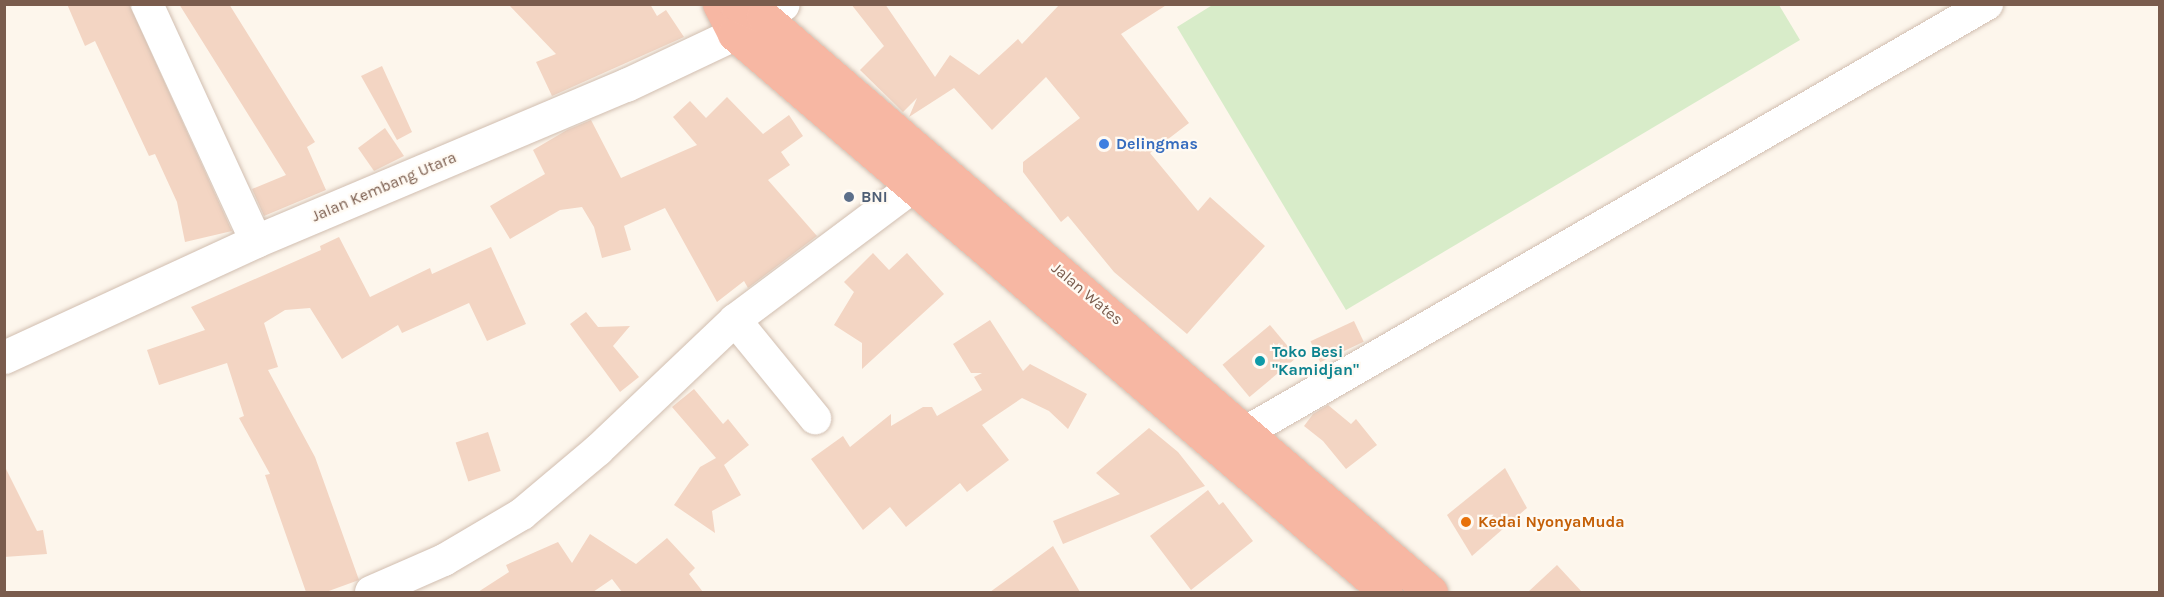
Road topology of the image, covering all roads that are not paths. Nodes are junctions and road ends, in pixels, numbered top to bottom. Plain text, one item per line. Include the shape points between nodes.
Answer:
1 (147, 4) edge
2 (719, 4) edge
3 (1988, 4) edge
4 (754, 15) edge
5 (913, 187) junction
6 (256, 241) junction
7 (735, 320) junction
8 (4, 357) edge
9 (815, 418) dead end
10 (1246, 432) junction
11 (371, 592) edge
12 (1386, 592) edge
13 (1431, 592) edge

1 - 6 street
2 - 4 highway, Jalan Wates
3 - 10 street
4 - 5 highway, Jalan Wates
4 - 6 street, Jalan Kembang Utara via 626,85
4 - 10 highway, Jalan Wates
5 - 7 street
5 - 12 highway, Jalan Wates
6 - 8 street, Jalan Kembang Utara
7 - 9 street
7 - 11 street via 598,450 522,513 444,560
10 - 13 highway, Jalan Wates

